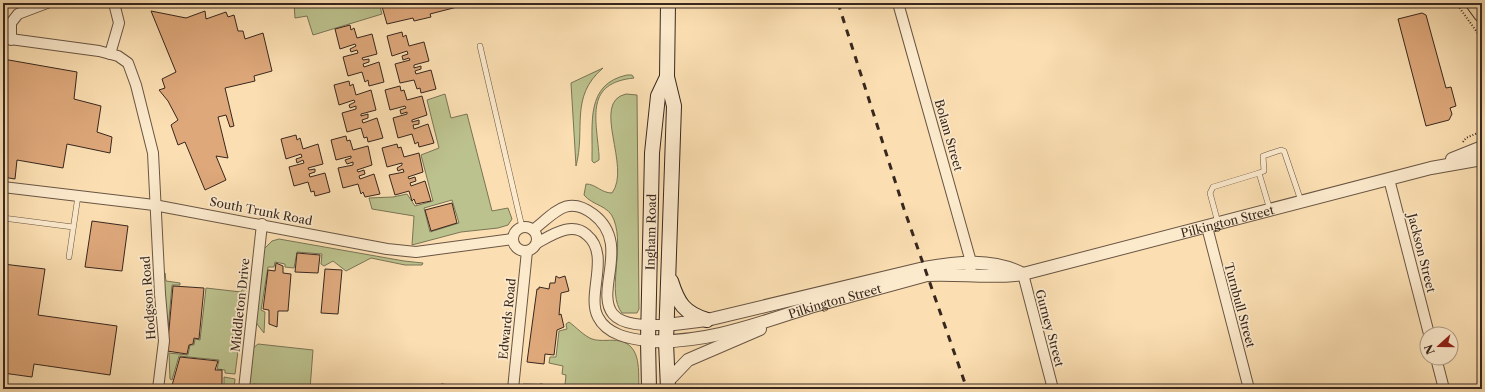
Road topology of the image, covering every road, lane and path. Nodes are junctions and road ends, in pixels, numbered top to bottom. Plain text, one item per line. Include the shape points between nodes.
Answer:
1 (47, 3) edge
2 (114, 3) edge
3 (668, 3) edge
4 (898, 3) edge
5 (1456, 3) edge
6 (1474, 3) edge
7 (1482, 14) edge
8 (7, 39) edge
9 (1482, 40) edge
10 (480, 46) dead end
11 (110, 54) junction
12 (667, 77) junction
13 (1482, 131) edge
14 (1464, 140) dead end
15 (1482, 147) edge
16 (1482, 159) edge
17 (1431, 168) junction
18 (1259, 173) junction
19 (1390, 179) junction
20 (3, 187) edge
21 (78, 196) junction
22 (1301, 202) junction
23 (154, 205) junction
24 (1270, 211) junction
25 (3, 218) edge
26 (262, 224) junction
27 (1219, 224) junction
28 (73, 227) junction
29 (522, 227) junction
30 (1207, 227) junction
31 (533, 230) junction
32 (513, 239) junction
33 (537, 243) junction
34 (527, 251) junction
35 (69, 258) dead end
36 (971, 262) junction
37 (668, 271) junction
38 (1023, 274) junction
39 (970, 275) junction
40 (816, 306) junction
41 (707, 320) junction
42 (649, 325) junction
43 (666, 325) junction
44 (1427, 326) edge
45 (648, 341) junction
46 (666, 342) junction
47 (1438, 366) edge
48 (668, 385) edge
49 (158, 389) edge
50 (244, 389) edge
51 (513, 389) edge
52 (649, 389) edge
53 (1053, 389) edge
54 (1249, 389) edge
55 (1444, 389) edge

1 - 8 street via 18,14 11,23
2 - 11 street via 119,23
3 - 12 main road, Ingham Road
4 - 36 street, Bolam Street
5 - 9 path
6 - 7 main road
8 - 11 street, Hodgson Road
10 - 29 lane
11 - 23 street, Hodgson Road via 128,63 136,85 153,153
12 - 37 main road, Ingham Road via 674,106
12 - 42 main road, Ingham Road via 658,96 652,153
13 - 14 path
15 - 17 street, Pilkington Street
16 - 17 street, Pilkington Street
17 - 19 street, Pilkington Street
18 - 22 lane via 1264,171 1263,156 1284,151
18 - 24 lane
18 - 27 lane via 1213,187 1210,193
19 - 22 street, Pilkington Street
19 - 44 street, Jackson Street
20 - 21 street, South Trunk Road
21 - 23 street, South Trunk Road
21 - 28 lane
22 - 24 street, Pilkington Street
23 - 26 street, South Trunk Road
23 - 49 street, Hodgson Road via 164,341
24 - 27 street, Pilkington Street
25 - 28 lane
26 - 32 street, South Trunk Road via 387,249 416,252
26 - 50 street, Middleton Drive
27 - 30 street, Pilkington Street
28 - 35 lane
29 - 31 street
29 - 32 street via 516,231
30 - 38 street, Pilkington Street
30 - 54 street, Turnbull Street
31 - 33 street
31 - 42 street, Pilkington Street via 559,209 570,205 577,205 598,218 608,232 611,242 611,310 621,320
32 - 34 street via 518,249
33 - 34 street
33 - 45 street via 564,230 572,229 585,233 592,239 598,253 595,308 597,317 621,336
34 - 51 street, Edwards Road
36 - 38 street, Pilkington Street via 1008,266
36 - 39 street, Bolam Street
36 - 41 street, Pilkington Street via 924,268
37 - 41 main road via 679,303
37 - 43 main road, Ingham Road
38 - 39 street, Pilkington Street via 1004,277
38 - 53 street, Gurney Street
39 - 40 street, Pilkington Street via 927,275
40 - 46 street, Pilkington Street via 714,336
40 - 48 street via 688,360
41 - 43 street, Pilkington Street
42 - 43 street, Pilkington Street
42 - 45 main road, Ingham Road
43 - 46 main road, Ingham Road
45 - 46 street, Pilkington Street
45 - 52 main road, Ingham Road
46 - 48 main road, Ingham Road
47 - 55 street

